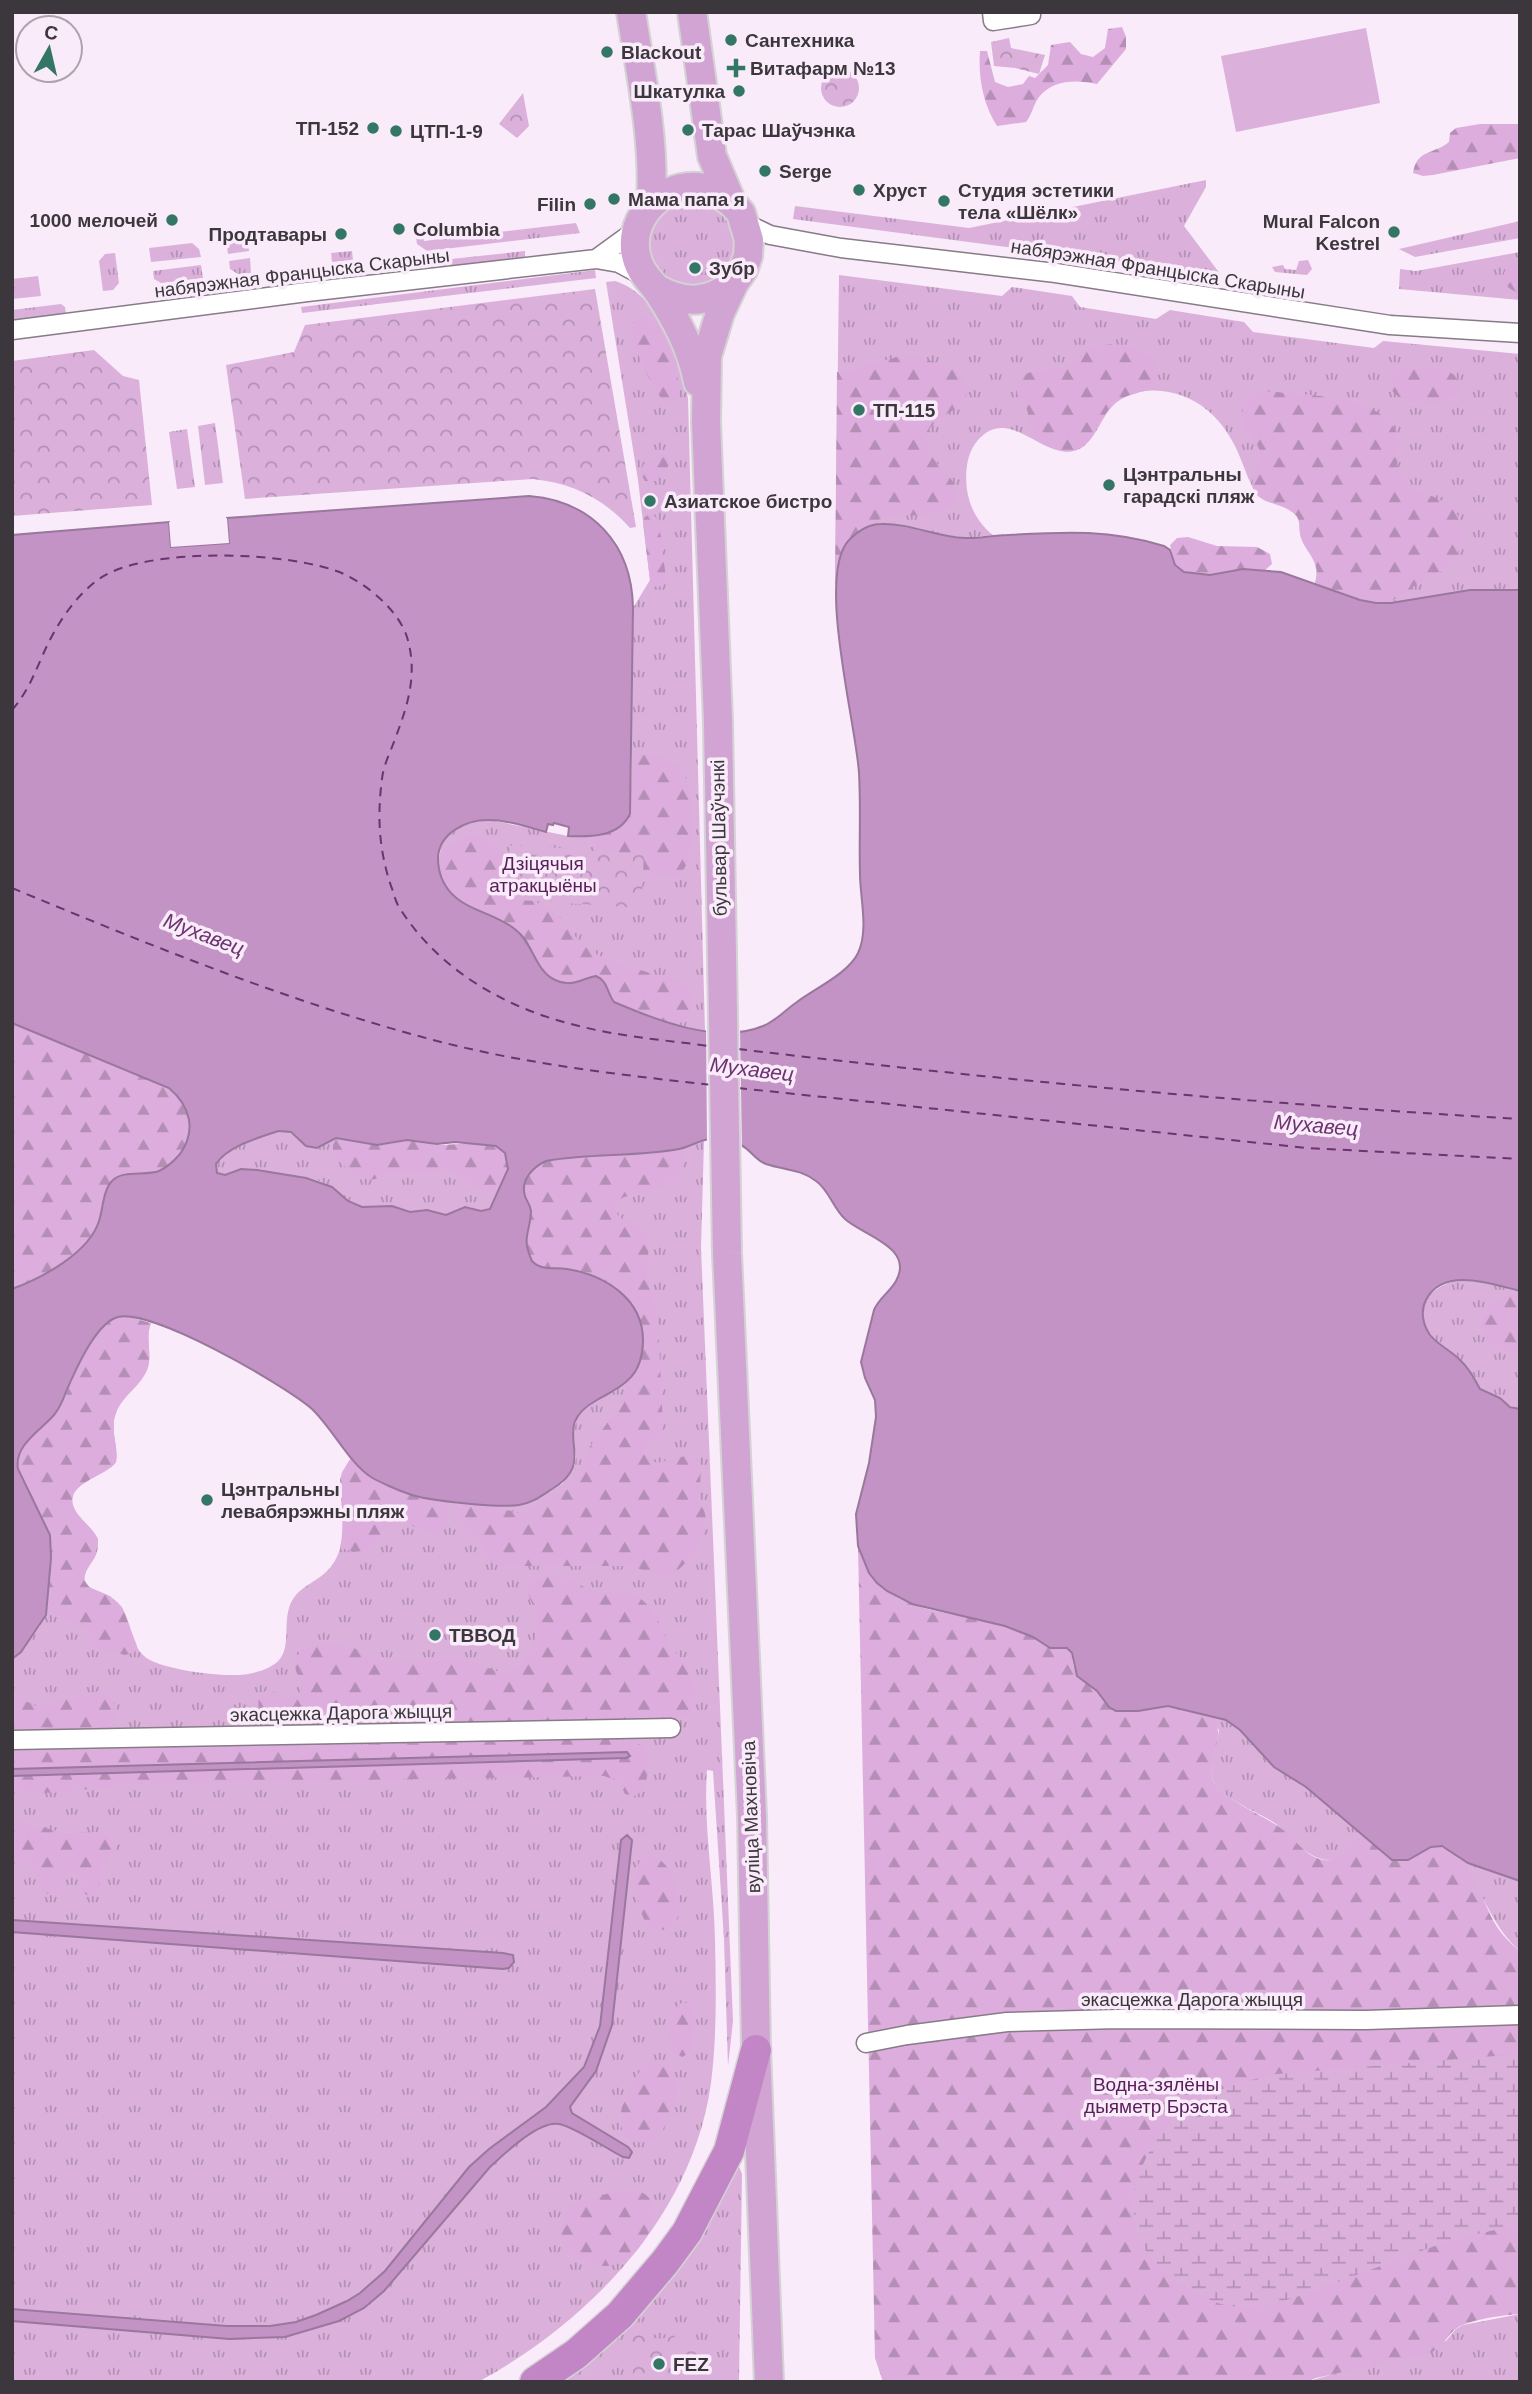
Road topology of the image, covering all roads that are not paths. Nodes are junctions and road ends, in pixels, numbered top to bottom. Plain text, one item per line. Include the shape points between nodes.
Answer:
1 (631, 12) edge
2 (692, 12) edge
3 (992, 12) edge
4 (1031, 15) dead end
5 (651, 204) junction
6 (738, 213) junction
7 (636, 230) junction
8 (790, 239) junction
9 (596, 259) junction
10 (738, 277) junction
11 (651, 283) junction
12 (12, 330) edge
13 (1520, 333) edge
14 (706, 422) junction
15 (727, 1253) joint
16 (671, 1728) dead end
17 (12, 1740) edge
18 (1520, 2015) edge
19 (866, 2043) dead end
20 (756, 2050) junction
21 (535, 2382) edge
22 (769, 2382) edge

1 - 5 main road via 651,149
2 - 6 main road, бульвар Шаўчэнкі via 712,156
3 - 4 street via 993,21
5 - 6 main road via 665,193 700,187 718,192
5 - 7 main road
6 - 8 street, набярэжная Францыска Скарыны via 756,230
6 - 10 main road, бульвар Шаўчэнкі via 749,240 748,256
7 - 9 street, набярэжная Францыска Скарыны
7 - 11 main road, бульвар Шаўчэнкі via 638,262
8 - 10 street via 773,246
8 - 13 street, набярэжная Францыска Скарыны via 1056,273 1390,325
9 - 11 street, набярэжная Францыска Скарыны via 619,264
9 - 12 street, набярэжная Францыска Скарыны
10 - 11 main road via 723,292 697,301 676,298
10 - 14 main road, бульвар Шаўчэнкі via 720,313 707,356
11 - 14 main road, бульвар Шаўчэнкі via 682,330 694,359
14 - 15 main road, бульвар Шаўчэнкі via 718,721
15 - 20 main road, вуліца Махновіча via 752,1816
16 - 17 street, экасцежка Дарога жыцця
18 - 19 street, экасцежка Дарога жыцця via 1007,2022
20 - 21 highway via 729,2151 687,2232 620,2315
20 - 22 main road, вуліца Махновіча

